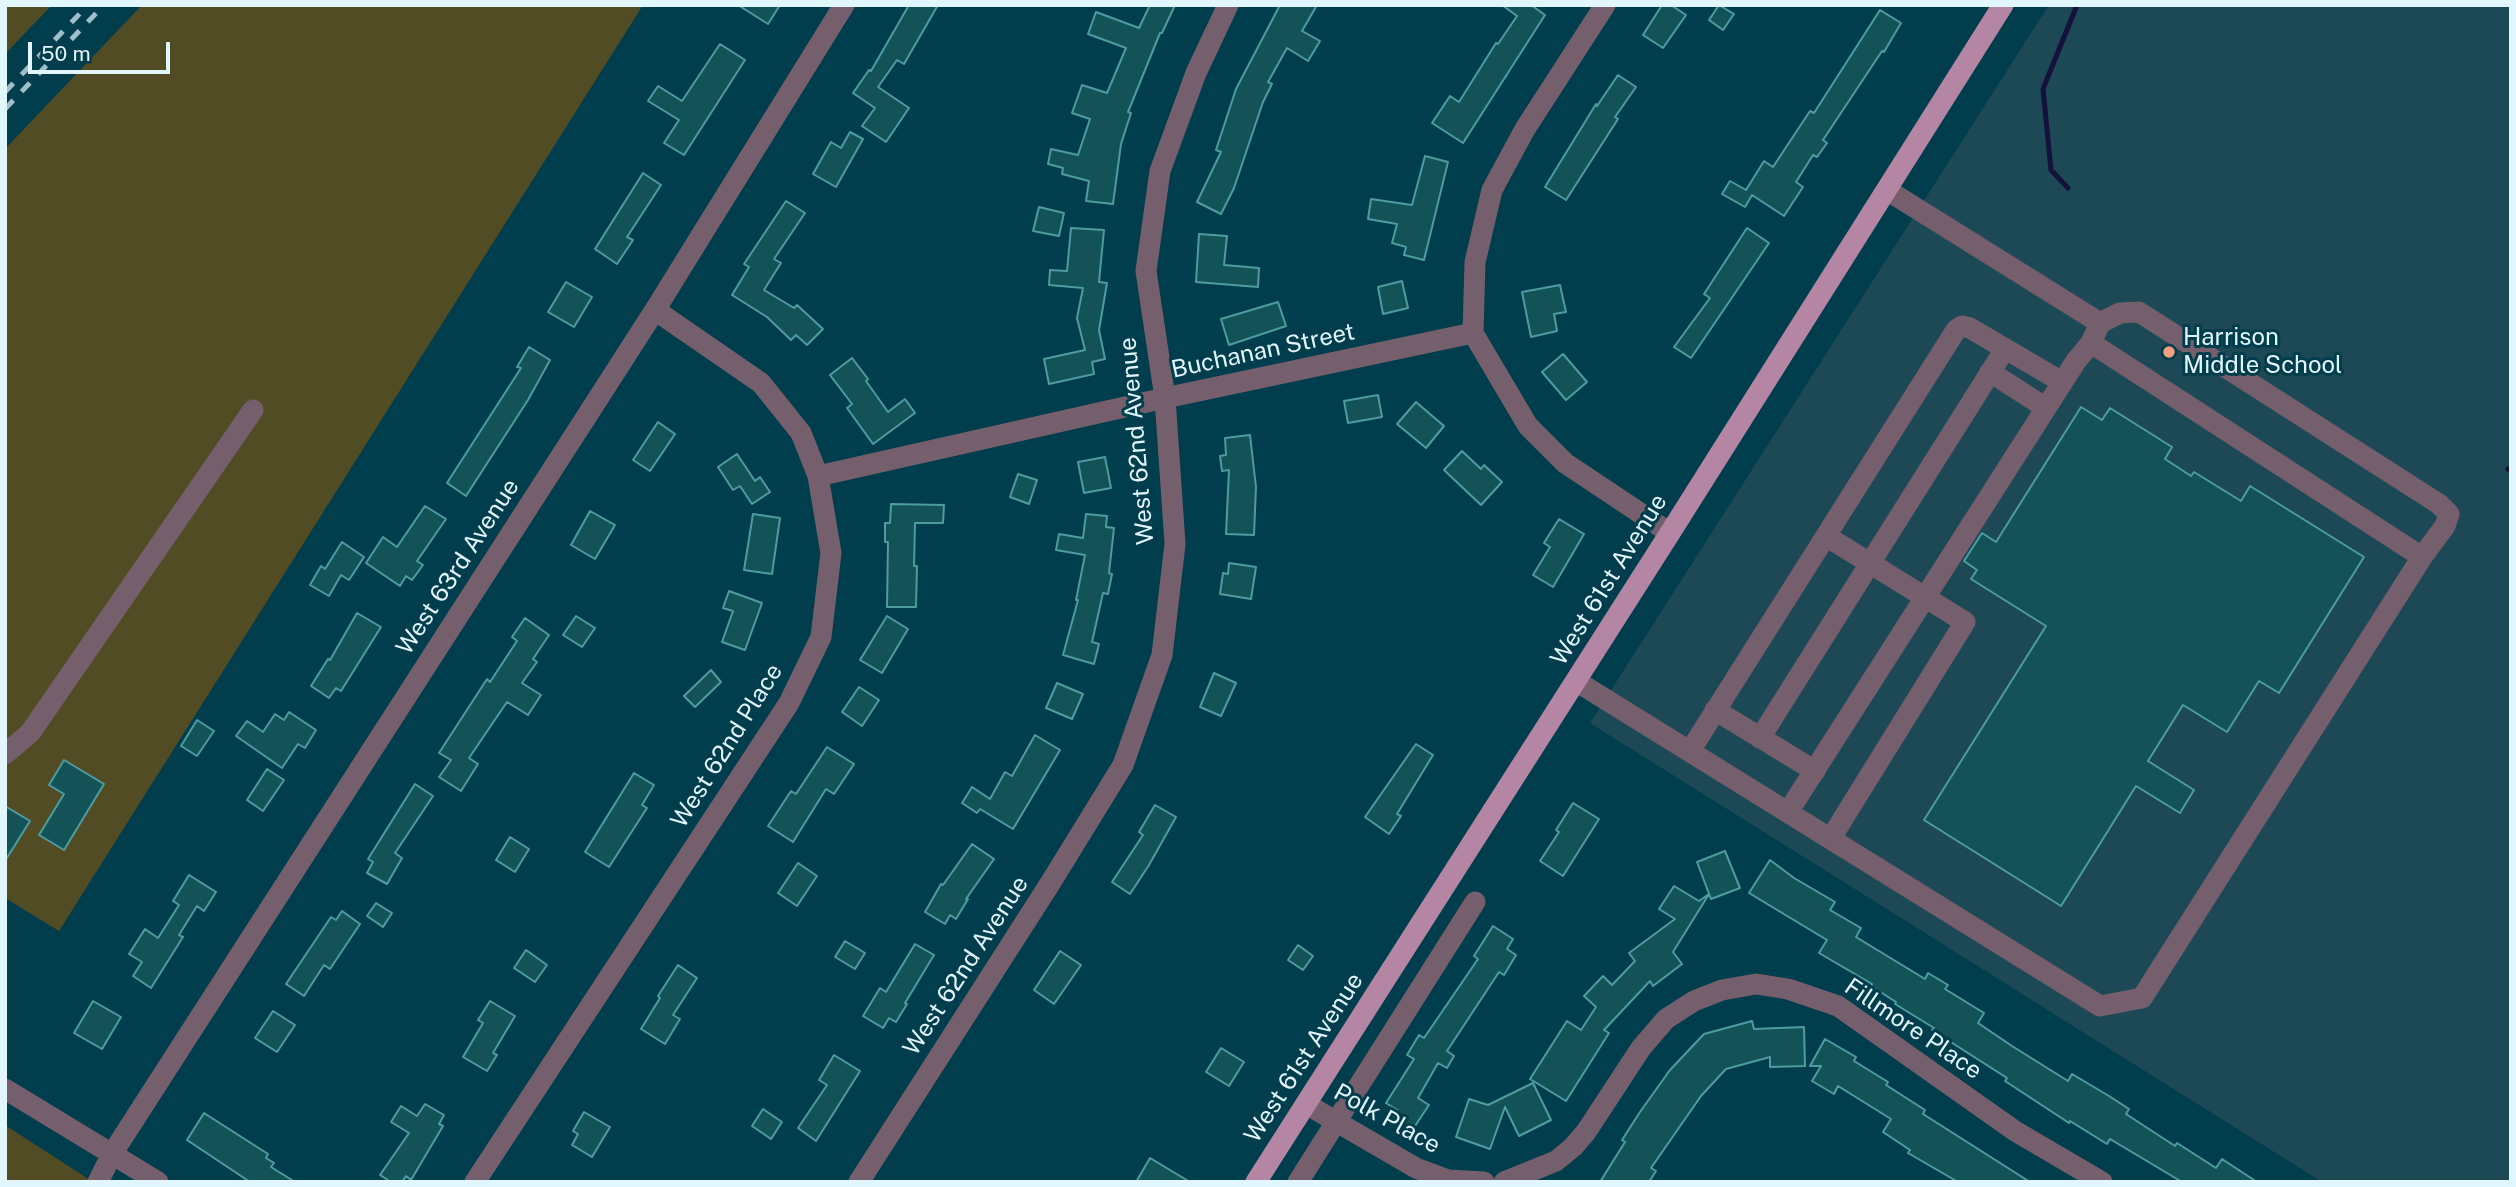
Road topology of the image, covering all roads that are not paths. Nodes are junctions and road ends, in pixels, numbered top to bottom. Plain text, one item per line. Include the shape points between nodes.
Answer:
1 (844, 5) edge
2 (1228, 5) edge
3 (1605, 5) edge
4 (2003, 5) edge
5 (1886, 190) junction
6 (655, 310) junction
7 (2100, 323) junction
8 (1473, 333) junction
9 (2091, 343) junction
10 (2005, 349) junction
11 (1990, 372) junction
12 (2062, 382) junction
13 (1165, 398) junction
14 (2046, 408) junction
15 (253, 410) dead end
16 (818, 476) junction
17 (1670, 533) junction
18 (1826, 536) junction
19 (2422, 557) junction
20 (1870, 563) junction
21 (1925, 598) junction
22 (1576, 681) junction
23 (1715, 710) junction
24 (1760, 738) junction
25 (1689, 751) junction
26 (5, 754) edge
27 (1815, 771) junction
28 (1788, 812) junction
29 (1831, 838) junction
30 (1475, 902) dead end
31 (5, 1089) edge
32 (1306, 1104) junction
33 (1336, 1121) junction
34 (112, 1154) junction
35 (98, 1182) edge
36 (158, 1182) edge
37 (475, 1182) edge
38 (859, 1182) edge
39 (1256, 1182) edge
40 (1298, 1182) edge
41 (1484, 1182) edge
42 (1504, 1182) edge
43 (2102, 1182) edge

1 - 6 street, West 63rd Avenue
2 - 13 street, West 62nd Avenue via 1196,73 1160,172 1146,271
3 - 8 street via 1525,129 1492,190 1475,262
4 - 5 main road, West 61st Avenue
5 - 7 street
5 - 17 main road, West 61st Avenue
6 - 16 street, West 62nd Place via 761,383 801,433
6 - 34 street, West 63rd Avenue
7 - 9 street
7 - 19 street via 2120,313 2138,312 2439,504 2449,514
8 - 13 street, Buchanan Street
8 - 17 street via 1528,426 1565,463
9 - 12 street
9 - 19 street
10 - 11 street
10 - 12 street
10 - 18 street via 1962,326 1956,330
11 - 14 street
11 - 20 street
12 - 14 street
13 - 16 street, Buchanan Street
13 - 38 street, West 62nd Avenue via 1175,544 1163,655 1123,765
14 - 21 street
15 - 26 street via 30,733
16 - 37 street, West 62nd Place via 831,553 821,637 789,704
17 - 22 main road, West 61st Avenue
18 - 20 street
18 - 23 street
19 - 29 street via 2141,998 2100,1006
20 - 21 street
20 - 24 street
21 - 27 street
21 - 29 street via 1965,622
22 - 25 street
22 - 32 main road, West 61st Avenue
23 - 24 street
23 - 25 street
24 - 27 street
25 - 28 street
27 - 28 street
28 - 29 street
30 - 33 street
31 - 34 street
32 - 33 street, Polk Place
32 - 39 main road, West 61st Avenue
33 - 40 street
33 - 41 street, Polk Place via 1416,1168 1448,1180
34 - 35 street, West 63rd Avenue
34 - 36 street
42 - 43 street, Fillmore Place via 1556,1161 1573,1147 1666,1019 1722,990 1756,984 1838,1006 2015,1131

